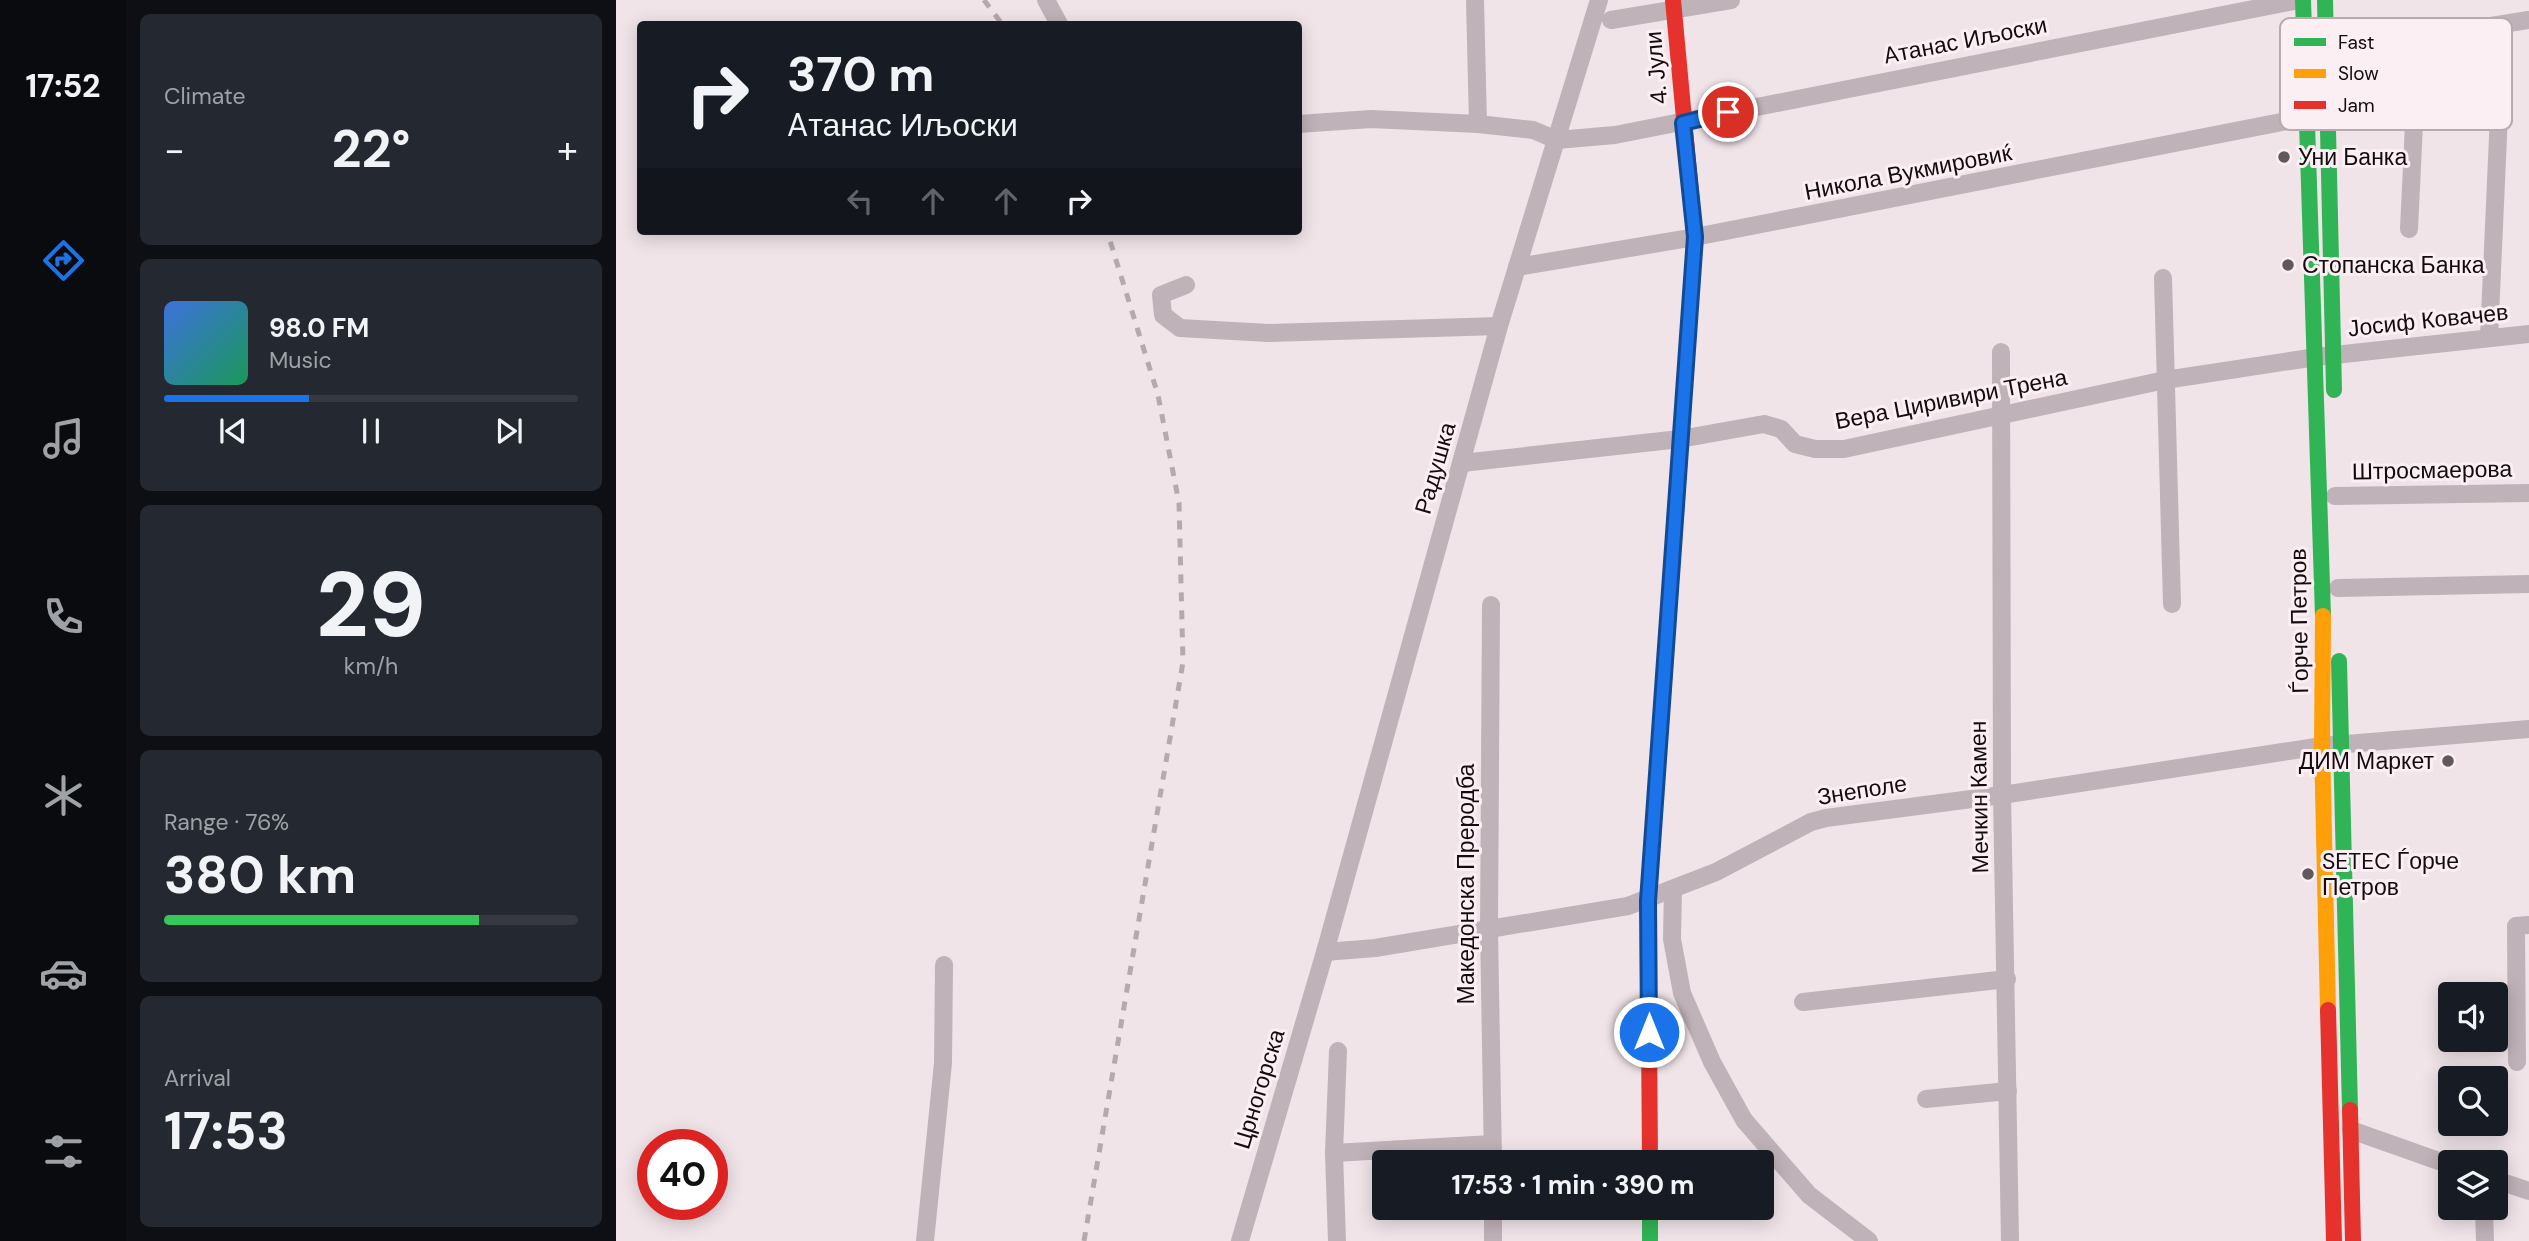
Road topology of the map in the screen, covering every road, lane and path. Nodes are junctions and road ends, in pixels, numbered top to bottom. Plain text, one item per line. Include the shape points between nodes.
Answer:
1 (1046, 0) edge
2 (1475, 0) edge
3 (1599, 0) edge
4 (1731, 0) edge
5 (2302, 0) edge
6 (2325, 0) edge
7 (1673, 5) edge
8 (2303, 18) edge
9 (2325, 18) edge
10 (1611, 20) dead end
11 (1057, 21) edge
12 (2280, 122) edge
13 (1683, 123) junction
14 (1302, 124) edge
15 (1478, 124) junction
16 (2308, 130) edge
17 (2326, 130) edge
18 (2414, 130) edge
19 (2498, 130) edge
20 (1557, 140) junction
21 (2410, 229) dead end
22 (1695, 237) junction
23 (1517, 267) junction
24 (2162, 278) dead end
25 (1186, 285) dead end
26 (1499, 326) junction
27 (2529, 334) edge
28 (2489, 338) junction
29 (2001, 352) dead end
30 (2325, 356) junction
31 (2165, 380) junction
32 (2334, 406) dead end
33 (2001, 415) junction
34 (1681, 439) junction
35 (2335, 457) dead end
36 (1462, 463) junction
37 (2529, 493) edge
38 (2335, 496) junction
39 (2529, 584) edge
40 (2338, 588) junction
41 (2172, 604) dead end
42 (1492, 605) dead end
43 (2529, 729) edge
44 (2331, 745) junction
45 (2002, 795) junction
46 (1673, 889) junction
47 (1648, 901) junction
48 (2529, 925) edge
49 (1489, 930) junction
50 (1325, 952) junction
51 (944, 965) dead end
52 (2007, 979) junction
53 (1803, 1002) dead end
54 (1338, 1051) dead end
55 (2517, 1062) dead end
56 (2008, 1091) junction
57 (1926, 1099) dead end
58 (2351, 1130) junction
59 (1492, 1150) edge
60 (1650, 1150) edge
61 (1334, 1153) junction
62 (1372, 1153) edge
63 (2438, 1161) edge
64 (2508, 1184) edge
65 (2529, 1191) edge
66 (1493, 1220) edge
67 (1650, 1220) edge
68 (2484, 1220) edge
69 (925, 1241) edge
70 (1240, 1241) edge
71 (1337, 1241) edge
72 (1493, 1241) edge
73 (1650, 1241) edge
74 (1869, 1241) edge
75 (2010, 1241) edge
76 (2334, 1241) edge
77 (2353, 1241) edge
78 (2485, 1241) edge

1 - 11 street
2 - 15 street
3 - 20 street, Радушка
4 - 7 street
5 - 8 street, Ѓорче Петров
5 - 13 street, Aтанас Иљоски
6 - 9 street, Ѓорче Петров
7 - 10 street
7 - 13 street, 4. Јули
12 - 22 street, Никола Вукмировиќ
13 - 20 street
13 - 22 street, 4. Јули
14 - 15 street via 1371,119
15 - 20 street via 1533,130
16 - 30 street, Ѓорче Петров
17 - 30 street, Ѓорче Петров
18 - 21 street
19 - 28 street
20 - 23 street, Радушка
22 - 23 street, Никола Вукмировиќ
22 - 34 street, 4. Јули
23 - 26 street, Радушка
24 - 31 street
25 - 26 street via 1161,295 1163,315 1180,327 1268,333
26 - 36 street, Радушка
27 - 28 street, Јосиф Ковачев
28 - 30 street, Јосиф Ковачев
29 - 33 street, Мечкин Камен
30 - 31 street, Вера Циривири Трена
30 - 32 street, Ѓорче Петров
30 - 44 street, Ѓорче Петров via 2323,588
31 - 33 street, Вера Циривири Трена
31 - 41 street
33 - 34 street, Вера Циривири Трена via 1844,449 1795,444 1781,429 1764,424
33 - 45 street, Мечкин Камен
34 - 36 street, Вера Циривири Трена
34 - 47 street, 4. Јули
35 - 38 street, Ѓорче Петров
36 - 50 street, Радушка
37 - 38 street, Штросмаерова
38 - 40 street, Ѓорче Петров
39 - 40 street
40 - 44 street, Ѓорче Петров
42 - 49 street, Македонска Преродба
43 - 44 street, Знеполе
44 - 45 street, Знеполе
44 - 58 street, Ѓорче Петров
44 - 76 street, Ѓорче Петров
45 - 46 street, Знеполе via 1818,820
45 - 52 street, Мечкин Камен
46 - 47 street, Знеполе
46 - 74 street via 1672,939 1682,993 1744,1120 1809,1195
47 - 49 street, Знеполе
47 - 60 street, 4. Јули
48 - 55 street via 2516,926
49 - 50 street, Знеполе
49 - 59 street, Македонска Преродба
50 - 70 street, Црногорска
51 - 69 street via 943,1063
52 - 53 street
52 - 56 street, Мечкин Камен
54 - 61 street
56 - 57 street
56 - 75 street, Мечкин Камен
58 - 63 street
58 - 77 street, Ѓорче Петров
61 - 62 street
61 - 71 street
64 - 65 street
66 - 72 street
67 - 73 street
68 - 78 street

